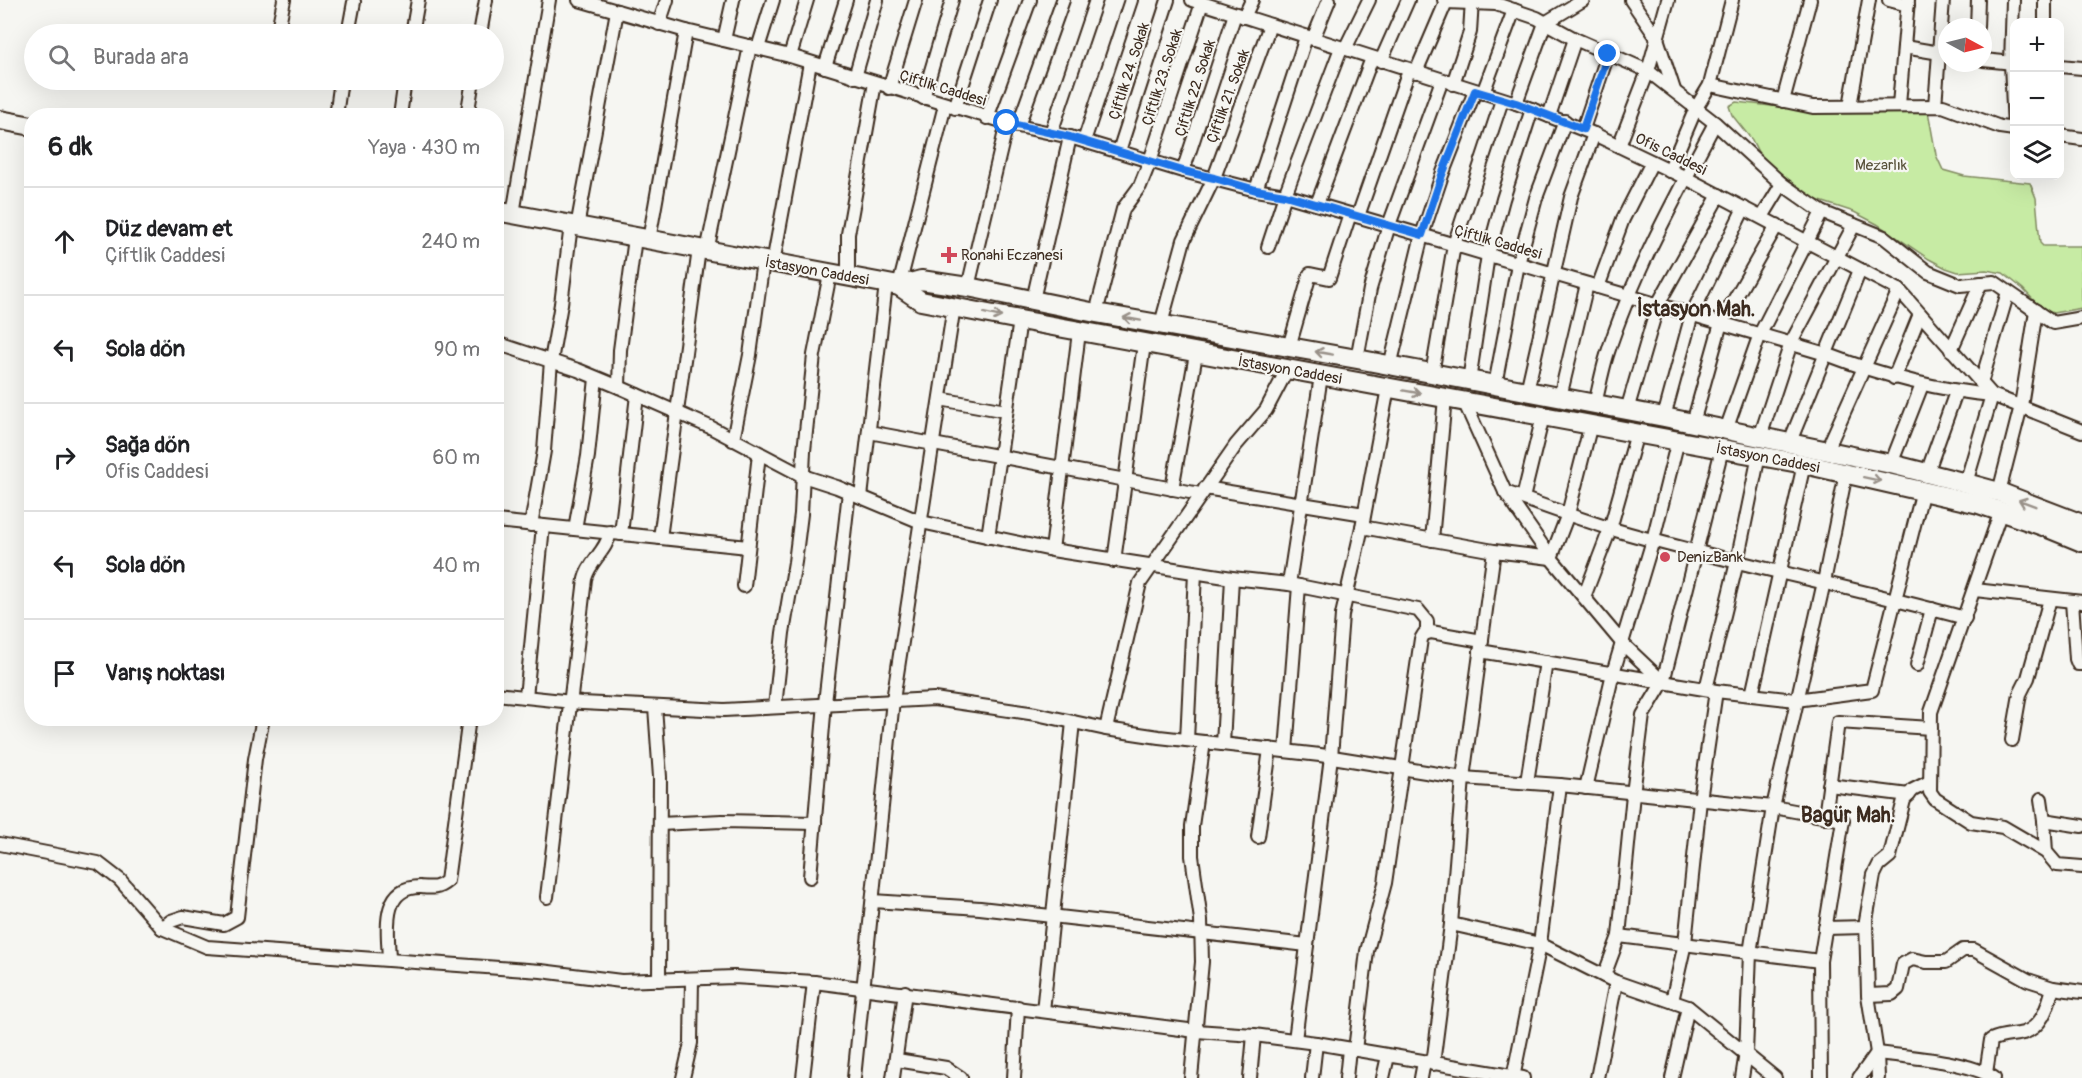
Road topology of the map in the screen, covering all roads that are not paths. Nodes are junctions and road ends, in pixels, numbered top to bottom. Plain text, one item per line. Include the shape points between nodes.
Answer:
1 (284, 0) edge
2 (418, 0) edge
3 (486, 0) edge
4 (549, 0) edge
5 (579, 0) edge
6 (630, 0) edge
7 (666, 0) edge
8 (733, 0) edge
9 (772, 0) edge
10 (807, 0) edge
11 (846, 0) edge
12 (877, 0) edge
13 (916, 0) edge
14 (952, 0) edge
15 (990, 0) edge
16 (1030, 0) edge
17 (1063, 0) edge
18 (1096, 0) edge
19 (1131, 0) edge
20 (1168, 0) edge
21 (1252, 0) edge
22 (1329, 0) edge
23 (1369, 0) edge
24 (1408, 0) edge
25 (1583, 0) edge
26 (1631, 0) edge
27 (1668, 0) edge
28 (1732, 0) edge
29 (1810, 0) edge
30 (1869, 0) edge
31 (1889, 0) edge
32 (1943, 0) edge
33 (1978, 0) edge
34 (2013, 0) edge
35 (2045, 0) edge
36 (1445, 1) edge
37 (354, 2) dead end
38 (596, 2) edge
39 (1203, 2) edge
40 (1472, 2) edge
41 (1908, 2) edge
42 (1514, 10) junction
43 (621, 12) junction
44 (1240, 16) junction
45 (1943, 18) edge
46 (1977, 18) edge
47 (2013, 18) edge
48 (2045, 18) edge
49 (1545, 23) junction
50 (279, 24) edge
51 (350, 24) edge
52 (414, 24) edge
53 (482, 24) edge
54 (659, 24) junction
55 (1270, 25) junction
56 (686, 31) junction
57 (1310, 38) junction
58 (1657, 38) junction
59 (1575, 39) junction
60 (724, 40) junction
61 (754, 47) junction
62 (1904, 47) junction
63 (1343, 48) junction
64 (1938, 52) edge
65 (1608, 54) junction
66 (790, 56) junction
67 (1376, 59) junction
68 (1992, 61) edge
69 (810, 63) junction
70 (2010, 63) edge
71 (2064, 66) edge
72 (825, 67) junction
73 (2082, 68) edge
74 (1413, 71) junction
75 (1648, 71) junction
76 (1940, 72) edge
77 (2013, 72) edge
78 (855, 77) junction
79 (1447, 82) junction
80 (875, 83) junction
81 (1710, 85) junction
82 (889, 88) junction
83 (340, 90) edge
84 (404, 90) edge
85 (471, 90) edge
86 (1674, 91) junction
87 (1479, 92) junction
88 (923, 98) junction
89 (1502, 99) junction
90 (1783, 101) junction
91 (1516, 103) junction
92 (1899, 105) junction
93 (950, 106) junction
94 (1850, 106) junction
95 (1935, 106) junction
96 (337, 108) edge
97 (401, 108) edge
98 (468, 108) edge
99 (1696, 108) junction
100 (1532, 109) junction
101 (1550, 116) junction
102 (987, 118) junction
103 (0, 120) edge
104 (1565, 121) junction
105 (1715, 123) junction
106 (24, 124) edge
107 (1012, 125) junction
108 (2014, 126) edge
109 (2010, 128) edge
110 (1588, 132) junction
111 (1051, 133) junction
112 (2064, 136) edge
113 (1070, 137) junction
114 (2082, 139) edge
115 (1084, 141) junction
116 (1619, 146) junction
117 (1119, 151) junction
118 (1150, 161) junction
119 (1652, 162) junction
120 (1183, 171) junction
121 (1669, 171) junction
122 (1214, 178) junction
123 (1686, 178) junction
124 (1782, 184) junction
125 (1256, 190) junction
126 (1285, 195) junction
127 (1719, 195) junction
128 (1317, 204) junction
129 (1744, 208) junction
130 (505, 212) edge
131 (1822, 212) junction
132 (1354, 215) junction
133 (1762, 217) junction
134 (1389, 225) junction
135 (1777, 225) junction
136 (1854, 225) junction
137 (574, 226) junction
138 (1422, 235) junction
139 (642, 239) junction
140 (1806, 242) junction
141 (1454, 245) junction
142 (1268, 247) dead end
143 (703, 250) junction
144 (1488, 255) junction
145 (1836, 258) junction
146 (768, 262) junction
147 (1518, 264) junction
148 (1860, 270) junction
149 (1552, 274) junction
150 (839, 275) junction
151 (1981, 283) junction
152 (893, 285) junction
153 (1592, 285) junction
154 (968, 287) junction
155 (1899, 290) junction
156 (2008, 292) junction
157 (1628, 296) junction
158 (1033, 300) junction
159 (1658, 304) junction
160 (954, 306) junction
161 (2036, 311) junction
162 (1096, 313) junction
163 (1692, 314) junction
164 (1920, 314) junction
165 (2082, 318) edge
166 (1020, 320) junction
167 (1721, 323) junction
168 (1161, 324) junction
169 (1079, 332) junction
170 (1760, 334) junction
171 (1791, 343) junction
172 (1144, 344) junction
173 (504, 346) edge
174 (1289, 347) junction
175 (1951, 350) junction
176 (1196, 354) junction
177 (1827, 354) junction
178 (1356, 359) junction
179 (551, 361) junction
180 (1390, 366) junction
181 (1864, 369) junction
182 (1287, 370) junction
183 (1432, 374) junction
184 (1321, 376) junction
185 (596, 378) junction
186 (1894, 378) junction
187 (1469, 381) junction
188 (1981, 383) junction
189 (1922, 384) junction
190 (1495, 386) junction
191 (619, 387) junction
192 (1388, 388) junction
193 (1527, 391) junction
194 (1956, 392) junction
195 (637, 395) junction
196 (1992, 395) junction
197 (1444, 398) junction
198 (1560, 398) junction
199 (940, 399) junction
200 (1464, 401) junction
201 (1595, 404) junction
202 (2021, 406) junction
203 (1627, 410) junction
204 (1006, 411) junction
205 (675, 412) junction
206 (1543, 416) junction
207 (1664, 417) junction
208 (1693, 423) junction
209 (1591, 424) junction
210 (1726, 430) junction
211 (2082, 431) edge
212 (869, 432) junction
213 (1637, 433) junction
214 (733, 440) junction
215 (1678, 440) junction
216 (933, 444) junction
217 (1789, 444) junction
218 (1759, 446) junction
219 (1722, 449) junction
220 (1826, 452) junction
221 (759, 454) junction
222 (999, 456) junction
223 (1804, 464) junction
224 (1891, 464) junction
225 (1062, 468) junction
226 (1846, 473) junction
227 (803, 476) junction
228 (1126, 480) junction
229 (1925, 482) junction
230 (1966, 483) junction
231 (1172, 489) junction
232 (1203, 491) junction
233 (1505, 492) junction
234 (1999, 492) junction
235 (855, 494) junction
236 (1523, 498) junction
237 (1300, 504) junction
238 (2001, 511) junction
239 (1364, 514) junction
240 (1568, 514) junction
241 (921, 522) junction
242 (504, 523) edge
243 (2082, 524) edge
244 (537, 526) junction
245 (1362, 527) junction
246 (575, 529) junction
247 (1610, 529) junction
248 (615, 533) junction
249 (988, 537) junction
250 (660, 538) junction
251 (1432, 540) junction
252 (1653, 540) junction
253 (2082, 542) edge
254 (748, 547) junction
255 (1052, 550) junction
256 (1494, 551) junction
257 (1696, 552) junction
258 (1551, 558) junction
259 (1114, 561) junction
260 (1737, 562) junction
261 (1152, 566) junction
262 (1780, 572) junction
263 (1195, 573) junction
264 (1232, 578) junction
265 (1824, 582) junction
266 (1294, 585) junction
267 (744, 586) dead end
268 (1975, 590) junction
269 (1345, 597) junction
270 (1584, 597) junction
271 (1894, 599) junction
272 (2050, 599) junction
273 (2077, 602) edge
274 (1932, 609) junction
275 (1965, 618) junction
276 (1427, 632) junction
277 (1623, 644) junction
278 (1481, 646) junction
279 (1546, 662) junction
280 (2082, 664) edge
281 (1917, 665) dead end
282 (1613, 673) junction
283 (1663, 682) junction
284 (1711, 690) junction
285 (504, 695) edge
286 (1752, 695) junction
287 (526, 697) junction
288 (893, 700) junction
289 (1796, 700) junction
290 (570, 702) junction
291 (825, 703) junction
292 (776, 706) junction
293 (655, 707) junction
294 (1073, 722) junction
295 (261, 726) edge
296 (468, 726) edge
297 (1931, 728) junction
298 (1106, 729) junction
299 (1187, 740) junction
300 (2012, 741) dead end
301 (1204, 742) junction
302 (1223, 744) junction
303 (1270, 750) junction
304 (1286, 751) junction
305 (1331, 757) junction
306 (1402, 768) junction
307 (1463, 778) junction
308 (1527, 782) junction
309 (1929, 782) junction
310 (1560, 785) junction
311 (1829, 785) junction
312 (1586, 788) junction
313 (1633, 794) junction
314 (1909, 795) junction
315 (2041, 799) dead end
316 (1700, 800) junction
317 (1773, 807) junction
318 (1825, 817) junction
319 (2044, 820) junction
320 (815, 823) junction
321 (660, 824) junction
322 (2082, 825) edge
323 (1258, 837) dead end
324 (0, 844) edge
325 (2046, 852) junction
326 (2082, 867) edge
327 (810, 877) dead end
328 (547, 897) dead end
329 (873, 901) junction
330 (1053, 917) junction
331 (1451, 924) junction
332 (1866, 927) junction
333 (162, 928) junction
334 (1825, 928) junction
335 (1202, 933) junction
336 (1619, 936) junction
337 (1685, 943) junction
338 (1540, 944) junction
339 (1307, 945) junction
340 (1750, 953) junction
341 (389, 959) junction
342 (1820, 961) junction
343 (1604, 976) junction
344 (692, 979) junction
345 (659, 980) junction
346 (814, 982) junction
347 (1616, 982) junction
348 (865, 987) junction
349 (2053, 988) junction
350 (905, 992) junction
351 (2082, 992) edge
352 (1868, 995) junction
353 (1672, 1001) junction
354 (1018, 1007) junction
355 (1688, 1007) junction
356 (1043, 1011) junction
357 (1196, 1031) junction
358 (1254, 1035) junction
359 (1295, 1040) junction
360 (1316, 1043) junction
361 (1352, 1050) junction
362 (1746, 1053) junction
363 (1876, 1053) junction
364 (1388, 1056) junction
365 (897, 1060) junction
366 (1428, 1063) junction
367 (1460, 1073) edge
368 (1962, 1073) edge
369 (1990, 1075) edge
370 (1516, 1077) edge
371 (683, 1078) edge
372 (803, 1078) edge
373 (854, 1078) edge
374 (893, 1078) edge
375 (961, 1078) edge
376 (1014, 1078) edge
377 (1191, 1078) edge
378 (1250, 1078) edge
379 (1312, 1078) edge
380 (1346, 1078) edge
381 (1383, 1078) edge
382 (1421, 1078) edge
383 (1597, 1078) edge
384 (1672, 1078) edge
385 (1742, 1078) edge
386 (1775, 1078) edge
387 (1821, 1078) edge
388 (1859, 1078) edge
389 (1878, 1078) edge

1 - 50 street
2 - 52 street
3 - 53 street
4 - 130 street
5 - 38 street, Çiftlik Caddesi
6 - 43 street
7 - 54 street
8 - 60 street
9 - 61 street
10 - 66 street
11 - 72 street
12 - 78 street
13 - 82 street
14 - 88 street
15 - 93 street
16 - 102 street
17 - 107 street
18 - 111 street
19 - 115 street
20 - 117 street, Çiftlik 24. Sokak
21 - 44 street, Çiftlik 22. Sokak
22 - 57 street
23 - 63 street
24 - 67 street
25 - 49 street
26 - 58 street
27 - 58 street
28 - 81 street
29 - 90 street
30 - 94 street
31 - 41 street
32 - 45 street
33 - 46 street
34 - 47 street
35 - 48 street
36 - 40 street
36 - 74 street
37 - 51 street
38 - 43 street, Çiftlik Caddesi
39 - 44 street, Ofis Caddesi
39 - 118 street, Çiftlik 23. Sokak
40 - 42 street
40 - 79 street via 1470,32
41 - 62 street
42 - 49 street
42 - 87 street
43 - 54 street, Çiftlik Caddesi
43 - 137 street
44 - 55 street, Ofis Caddesi
44 - 120 street, Çiftlik 22. Sokak
49 - 59 street
49 - 91 street
54 - 56 street, Çiftlik Caddesi
55 - 57 street, Ofis Caddesi
55 - 122 street, Çiftlik 21. Sokak
56 - 60 street, Çiftlik Caddesi
56 - 139 street
57 - 63 street, Ofis Caddesi
57 - 125 street
58 - 75 street
58 - 86 street
59 - 65 street
59 - 101 street
60 - 61 street, Çiftlik Caddesi
61 - 66 street, Çiftlik Caddesi
61 - 143 street
62 - 64 street
62 - 92 street
63 - 67 street, Ofis Caddesi
63 - 126 street
65 - 75 street
65 - 110 street
66 - 69 street, Çiftlik Caddesi
67 - 74 street, Ofis Caddesi
67 - 128 street
68 - 70 street
69 - 72 street, Çiftlik Caddesi
69 - 146 street
71 - 73 street
72 - 78 street, Çiftlik Caddesi
74 - 79 street, Ofis Caddesi
74 - 132 street
75 - 86 street
75 - 116 street
76 - 95 street
77 - 108 street
78 - 80 street, Çiftlik Caddesi
79 - 87 street, Ofis Caddesi
79 - 134 street
80 - 82 street, Çiftlik Caddesi
80 - 150 street
81 - 90 street
81 - 99 street
82 - 88 street, Çiftlik Caddesi
83 - 96 street
84 - 97 street
85 - 98 street
86 - 99 street
87 - 89 street, Ofis Caddesi
87 - 138 street via 1442,175
88 - 93 street, Çiftlik Caddesi
89 - 91 street, Ofis Caddesi
89 - 141 street
90 - 94 street via 1813,107
91 - 100 street, Ofis Caddesi
92 - 94 street
92 - 95 street
93 - 102 street, Çiftlik Caddesi
93 - 152 street
95 - 109 street
99 - 105 street
99 - 121 street
100 - 101 street, Ofis Caddesi
100 - 144 street
101 - 104 street, Ofis Caddesi
102 - 107 street, Çiftlik Caddesi
103 - 106 main road
104 - 110 street, Ofis Caddesi
104 - 147 street via 1536,198
105 - 123 street
105 - 124 street
107 - 111 street, Çiftlik Caddesi
107 - 154 street
110 - 116 street, Ofis Caddesi
110 - 149 street
111 - 113 street, Çiftlik Caddesi
112 - 114 street
113 - 115 street, Çiftlik Caddesi
113 - 158 street
115 - 117 street, Çiftlik Caddesi
116 - 119 street, Ofis Caddesi
117 - 118 street, Çiftlik Caddesi
118 - 120 street, Çiftlik Caddesi
118 - 162 street, Çiftlik 23. Sokak via 1140,186 1123,209
119 - 121 street, Ofis Caddesi
119 - 153 street
120 - 122 street, Çiftlik Caddesi
121 - 123 street, Ofis Caddesi
122 - 125 street, Çiftlik Caddesi
122 - 168 street, Çiftlik 21. Sokak via 1184,240
123 - 127 street, Ofis Caddesi
123 - 157 street
124 - 131 street
124 - 133 street
125 - 126 street, Çiftlik Caddesi
126 - 128 street, Çiftlik Caddesi
126 - 142 street
127 - 129 street, Ofis Caddesi
127 - 159 street
128 - 132 street, Çiftlik Caddesi
129 - 133 street, Ofis Caddesi
129 - 163 street
130 - 137 main road, İstasyon Caddesi
131 - 136 street
131 - 140 street
132 - 134 street, Çiftlik Caddesi
132 - 174 street via 1329,278 1310,274
133 - 135 street, Ofis Caddesi
134 - 138 street, Çiftlik Caddesi
134 - 178 street
135 - 140 street, Ofis Caddesi
135 - 167 street
136 - 145 street
136 - 151 street via 1884,237 1928,273 1959,285
137 - 139 main road, İstasyon Caddesi
137 - 179 street
138 - 141 street, Çiftlik Caddesi
138 - 180 street
139 - 143 main road, İstasyon Caddesi
139 - 191 street via 620,350
140 - 145 street, Ofis Caddesi
140 - 170 street
141 - 144 street, Çiftlik Caddesi
141 - 183 street
143 - 146 main road, İstasyon Caddesi
143 - 205 street
144 - 147 street, Çiftlik Caddesi
144 - 187 street
145 - 148 street, Ofis Caddesi
145 - 171 street
146 - 150 main road, İstasyon Caddesi
146 - 214 street
147 - 149 street, Çiftlik Caddesi
147 - 190 street
148 - 155 street, Ofis Caddesi
148 - 177 street
149 - 153 street, Çiftlik Caddesi
149 - 193 street
150 - 152 main road, İstasyon Caddesi
150 - 227 street via 814,355
151 - 156 street via 1994,282
151 - 175 street
152 - 154 main road via 921,280
152 - 160 main road, İstasyon Caddesi via 921,301
152 - 212 street
153 - 157 street, Çiftlik Caddesi
153 - 198 street
154 - 158 main road
155 - 164 street, Ofis Caddesi
155 - 181 street
156 - 161 street
156 - 188 street
157 - 159 street, Çiftlik Caddesi
157 - 201 street via 1606,357
158 - 162 main road
159 - 163 street, Çiftlik Caddesi
159 - 203 street
160 -> 166 main road, İstasyon Caddesi
160 - 199 street
161 - 165 street via 2053,323
161 - 202 street
168 -> 162 main road
163 - 167 street, Çiftlik Caddesi
163 - 207 street
164 - 175 street, Ofis Caddesi
164 - 186 street
166 - 169 main road, İstasyon Caddesi
166 - 204 street
167 - 170 street, Çiftlik Caddesi
167 - 208 street
168 - 174 main road
169 - 172 main road, İstasyon Caddesi
169 - 225 street
170 - 171 street, Çiftlik Caddesi
170 - 210 street
171 - 177 street, Çiftlik Caddesi
171 - 218 street
172 - 176 main road, İstasyon Caddesi
172 - 228 street
173 - 179 street
178 -> 174 main road
175 - 188 street, Ofis Caddesi
176 - 182 main road, İstasyon Caddesi
176 - 231 street
177 - 181 street, Çiftlik Caddesi
177 - 217 street
178 - 180 main road
179 - 185 street
179 - 244 street
180 - 183 main road
181 - 186 street, Çiftlik Caddesi
181 - 220 street
182 - 184 main road, İstasyon Caddesi
182 - 232 street via 1266,410
183 - 187 main road
184 - 192 main road, İstasyon Caddesi
184 - 237 street
185 - 191 street
185 - 246 street
186 - 189 street, Çiftlik Caddesi
187 - 190 main road
188 - 196 street, Ofis Caddesi
189 - 194 street, Çiftlik Caddesi
189 - 224 street
190 - 193 main road
191 - 195 street
192 -> 197 main road, İstasyon Caddesi
192 - 239 street
193 - 198 main road
194 - 196 street, Çiftlik Caddesi
194 - 229 street
195 - 205 street
195 - 248 street
196 - 202 street, Ofis Caddesi
196 - 230 street
197 - 200 main road, İstasyon Caddesi
197 - 251 street
198 - 201 main road
199 - 204 street
199 - 216 street
200 - 206 main road, İstasyon Caddesi
200 - 233 street
201 - 203 main road
202 - 211 street, Ofis Caddesi
202 - 234 street
203 - 207 main road
204 - 222 street
205 - 214 street
205 - 250 street
206 - 209 main road, İstasyon Caddesi
206 - 236 street
207 - 208 main road
208 - 210 main road
209 - 213 main road, İstasyon Caddesi
209 - 240 street
210 - 218 main road
212 - 216 street
212 - 235 street
213 - 215 main road, İstasyon Caddesi
213 - 247 street
214 - 221 street
215 - 219 main road, İstasyon Caddesi
215 - 252 street
216 - 222 street
216 - 241 street
217 - 218 main road
217 - 220 main road
218 - 219 main road, İstasyon Caddesi
218 - 223 main road, İstasyon Caddesi
218 - 260 street
219 - 257 street
220 - 224 main road
221 - 227 street
221 - 254 street
222 - 225 street
222 - 249 street
223 - 226 main road, İstasyon Caddesi
223 - 262 street
224 - 229 main road
225 - 228 street
225 - 255 street
226 -> 229 main road, İstasyon Caddesi
226 - 265 street
227 - 235 street
227 - 292 street
228 - 231 street
228 - 259 street
229 - 230 main road
229 - 238 main road, İstasyon Caddesi
229 - 271 street
230 - 234 main road
231 - 232 street
232 - 237 street
232 - 261 street
233 - 236 street
233 - 258 street
243 -> 234 main road
235 - 241 street
235 - 291 street
236 - 240 street
237 - 239 street
237 - 266 street
238 - 253 main road, İstasyon Caddesi
238 - 268 street
239 - 245 street
240 - 247 street
240 - 258 street
241 - 249 street
241 - 288 street
242 - 244 street
244 - 246 street
244 - 287 street
245 - 251 street
245 - 269 street
246 - 248 street
247 - 252 street
247 - 270 street
248 - 250 street
248 - 290 street via 586,574
249 - 255 street
250 - 254 street
251 - 256 street
252 - 257 street
252 - 277 street
254 - 267 street
255 - 259 street
256 - 258 street
256 - 278 street
257 - 260 street
257 - 283 street
258 - 270 street
259 - 261 street
260 - 262 street
260 - 284 street
261 - 263 street
261 - 298 street via 1140,583
262 - 265 street
262 - 286 street
263 - 264 street
263 - 299 street
264 - 266 street
264 - 302 street
265 - 271 street
265 - 289 street
266 - 269 street
266 - 304 street
268 - 272 street
268 - 275 street
269 - 276 street via 1418,610 1427,621
269 - 305 street
270 - 277 street
271 - 274 street
271 - 289 street via 1872,690
272 - 273 street
272 - 300 street via 2020,694
273 - 280 street via 2076,659
274 - 275 street
274 - 281 street
275 - 297 street via 1931,712
276 - 278 street
276 - 306 street via 1421,639
277 - 282 street
277 - 283 street
278 - 279 street
278 - 307 street
279 - 282 street
279 - 308 street
282 - 283 street
282 - 312 street
283 - 284 street
283 - 313 street via 1643,715
284 - 286 street
284 - 316 street
285 - 287 street
286 - 289 street
287 - 290 street
288 - 291 street
288 - 294 street via 933,699
288 - 329 street
289 - 317 street
290 - 293 street
290 - 328 street
291 - 292 street
291 - 320 street
292 - 293 street via 724,710
293 - 321 street
294 - 298 street
294 - 330 street
295 - 333 street via 237,917 224,924 183,917
296 - 341 street via 447,881 438,887 405,889 392,901
297 - 309 street
297 - 311 street via 1838,722
298 - 299 street
299 - 301 street
301 - 302 street
301 - 335 street via 1192,841
302 - 303 street
303 - 304 street
303 - 323 street
304 - 305 street
305 - 306 street
305 - 339 street
306 - 307 street
306 - 361 street via 1385,883 1367,951
307 - 308 street
307 - 331 street
308 - 310 street
309 - 314 street
309 - 325 street via 1935,799 1971,822 2003,827
310 - 312 street
310 - 338 street
311 - 314 street
311 - 318 street
312 - 313 street
313 - 316 street
313 - 336 street
314 - 332 street via 1904,800 1890,856 1874,875
315 - 319 street
316 - 317 street
316 - 337 street
317 - 318 street
317 - 340 street
318 - 334 street via 1843,820
319 - 322 street
319 - 325 street
320 - 321 street
320 - 327 street
321 - 345 street
324 - 333 street via 98,863 120,880
325 - 326 street via 2057,865
329 - 330 street
329 - 348 street
330 - 335 street
330 - 356 street
331 - 338 street
331 - 366 street
332 - 334 street
332 - 352 street
333 - 341 street via 207,946
334 - 342 street
335 - 339 street
335 - 357 street
336 - 337 street
336 - 343 street
337 - 340 street
337 - 353 street
338 - 343 street
338 - 370 street
339 - 359 street
340 - 342 street
340 - 362 street
341 - 345 street via 541,970 621,981
342 - 387 street
343 - 347 street
344 - 345 street
344 - 346 street via 734,977
344 - 371 street via 691,1043
346 - 348 street
346 - 372 street
347 - 353 street
347 - 383 street
348 - 350 street
348 - 373 street
349 - 351 street
349 - 352 street via 2028,980 1974,950 1963,950 1946,962 1912,959 1903,964 1898,989 1892,994
349 - 369 street via 2042,1019 2025,1032 2003,1034 1991,1040
350 - 354 street
350 - 365 street
352 - 363 street
353 - 355 street
354 - 356 street
354 - 376 street
355 - 362 street
355 - 384 street
356 - 357 street
357 - 358 street
357 - 377 street
358 - 359 street
358 - 378 street
359 - 360 street
360 - 361 street
360 - 379 street
361 - 364 street
361 - 380 street
362 - 385 street
362 - 386 street
363 - 368 street via 1957,1064
363 - 388 street
363 - 389 street
364 - 366 street
364 - 381 street
365 - 374 street
365 - 375 street via 945,1068
366 - 367 street
366 - 382 street
367 - 370 street
368 - 369 street

